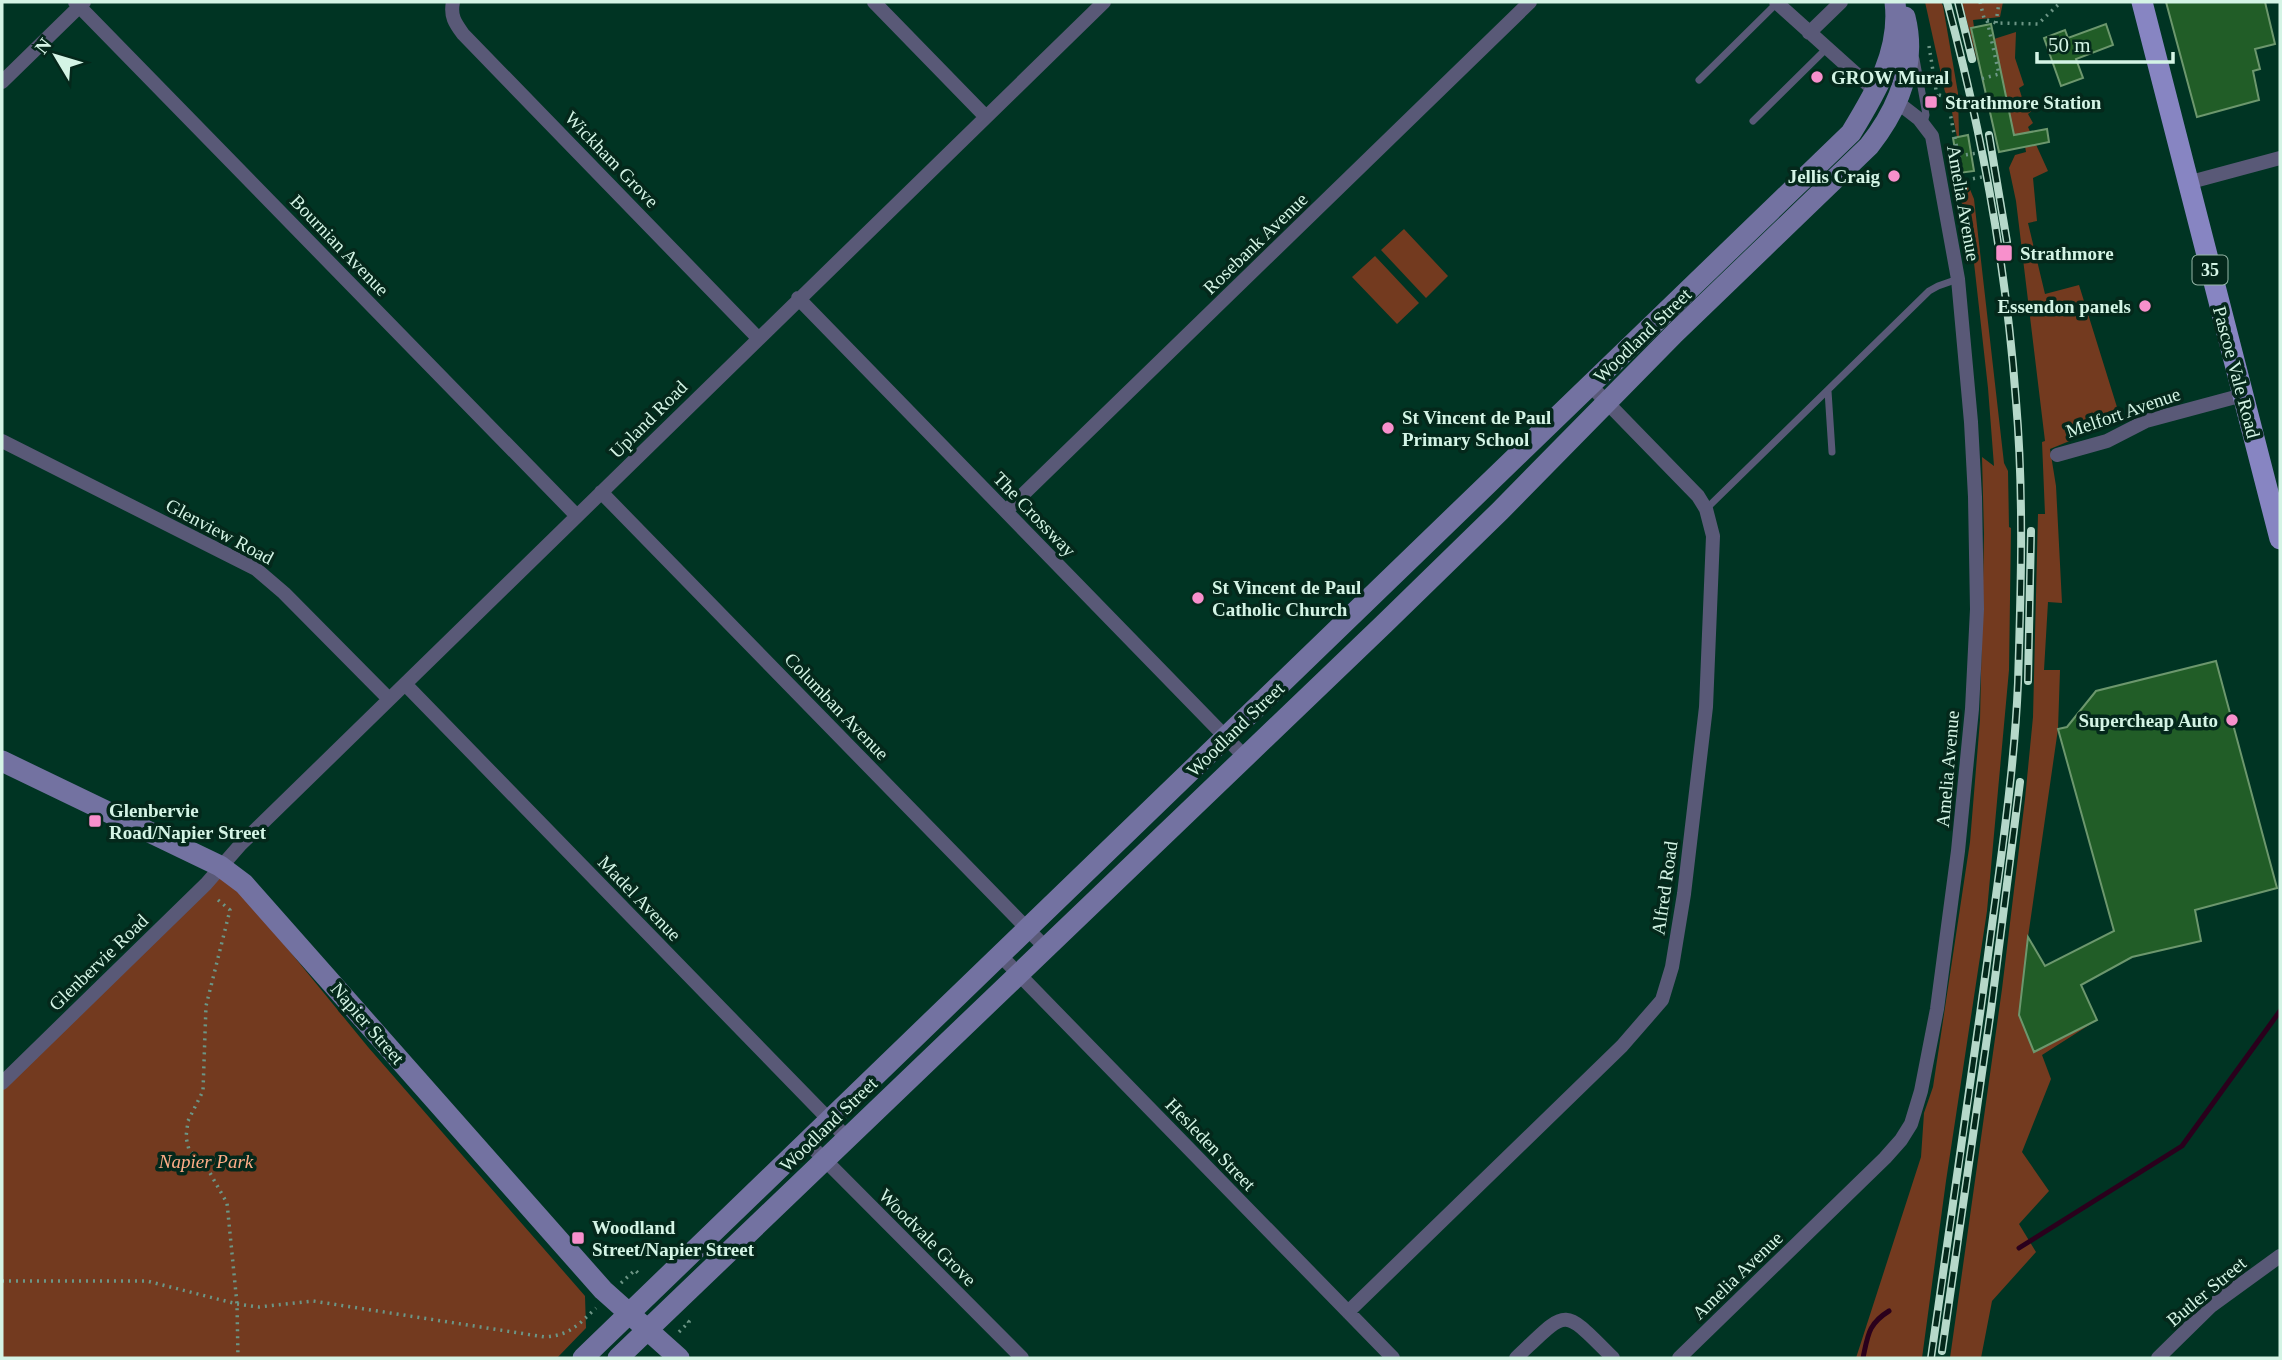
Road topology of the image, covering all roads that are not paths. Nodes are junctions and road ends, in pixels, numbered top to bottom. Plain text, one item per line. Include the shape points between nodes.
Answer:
1 (453, 2) edge
2 (874, 2) edge
3 (1104, 2) edge
4 (1530, 2) edge
5 (1777, 2) edge
6 (1841, 2) edge
7 (1897, 2) edge
8 (2141, 2) edge
9 (79, 3) edge
10 (1810, 33) junction
11 (1909, 39) junction
12 (1826, 48) junction
13 (1699, 80) dead end
14 (2, 82) edge
15 (1875, 91) junction
16 (1897, 102) junction
17 (986, 117) junction
18 (1753, 121) dead end
19 (1924, 124) junction
20 (2280, 158) edge
21 (2187, 183) junction
22 (1958, 279) junction
23 (798, 298) junction
24 (758, 338) junction
25 (1590, 385) junction
26 (1828, 391) junction
27 (2243, 395) junction
28 (1606, 402) junction
29 (2, 441) edge
30 (1832, 452) dead end
31 (2056, 455) dead end
32 (601, 492) junction
33 (1706, 509) junction
34 (1006, 511) junction
35 (577, 516) junction
36 (2280, 539) edge
37 (405, 684) junction
38 (389, 699) junction
39 (1225, 737) junction
40 (1245, 757) junction
41 (2, 761) edge
42 (220, 866) junction
43 (1028, 929) junction
44 (1046, 947) junction
45 (1000, 956) junction
46 (1018, 974) junction
47 (2, 1083) edge
48 (830, 1121) junction
49 (847, 1138) junction
50 (808, 1143) junction
51 (825, 1160) junction
52 (2280, 1256) edge
53 (1348, 1312) junction
54 (629, 1314) junction
55 (648, 1329) junction
56 (583, 1358) edge
57 (618, 1358) edge
58 (678, 1358) edge
59 (1022, 1358) edge
60 (1393, 1358) edge
61 (1516, 1358) edge
62 (1613, 1358) edge
63 (1679, 1358) edge
64 (2158, 1358) edge

1 - 24 street, Wickham Grove via 454,22 463,34
2 - 17 street
3 - 17 street, Upland Road
4 - 34 street, Rosebank Avenue
5 - 10 street
5 - 13 lane
6 - 10 street
7 - 11 main road, Woodland Street
7 - 15 main road, Woodland Street via 1896,38
8 - 21 main road, Pascoe Vale Road / 35
9 - 14 street
9 - 35 street, Bournian Avenue
10 - 12 street
11 - 16 main road, Woodland Street via 1907,72
11 - 19 lane via 1925,105
12 - 15 street
12 - 18 lane
15 - 16 main road
15 - 25 main road, Woodland Street via 1851,133
16 - 19 street
16 - 28 main road, Woodland Street via 1869,146
17 - 23 street, Upland Road
19 - 22 street, Amelia Avenue via 1932,136
20 - 21 street
21 - 27 main road, Pascoe Vale Road / 35
22 - 26 lane via 1929,292
22 - 63 street, Amelia Avenue via 1975,496 1972,709 1937,1009 1921,1091 1911,1124 1885,1158
23 - 24 street, Upland Road
23 - 34 street, The Crossway
24 - 32 street, Upland Road
25 - 28 street, Alfred Road
25 - 39 main road, Woodland Street
26 - 30 lane
26 - 33 lane
27 - 31 street, Melfort Avenue via 2146,421 2107,441
27 - 36 main road, Pascoe Vale Road / 35
28 - 33 street, Alfred Road via 1686,481
28 - 40 main road, Woodland Street
29 - 38 street, Glenview Road via 256,569
32 - 35 street, Upland Road
32 - 43 street, Columban Avenue
33 - 53 street, Alfred Road via 1713,536 1706,707 1684,894 1662,1000 1622,1046
34 - 39 street, The Crossway
35 - 37 street, Upland Road
37 - 38 street, Upland Road
37 - 48 street, Madel Avenue
38 - 42 street, Upland Road
39 - 40 street, The Crossway
39 - 43 main road, Woodland Street
40 - 44 main road, Woodland Street
41 - 42 main road, Napier Street
42 - 47 street, Glenbervie Road
42 - 54 main road, Napier Street via 266,906 534,1213
43 - 44 street, Columban Avenue
43 - 45 main road, Woodland Street
44 - 46 main road, Woodland Street
45 - 46 street, Hesleden Street
45 - 48 main road, Woodland Street
46 - 49 main road, Woodland Street
46 - 53 street, Hesleden Street
48 - 49 street, Madel Avenue
48 - 50 main road, Woodland Street
49 - 51 main road, Woodland Street
50 - 51 street, Woodvale Grove
50 - 54 main road, Woodland Street
51 - 55 main road, Woodland Street
51 - 59 street, Woodvale Grove
52 - 64 street, Butler Street via 2211,1306
53 - 60 street, Hesleden Street
54 - 55 main road, Napier Street
54 - 56 main road, Woodland Street
55 - 57 main road, Woodland Street
55 - 58 main road, Napier Street
61 - 62 street via 1555,1321 1569,1318

